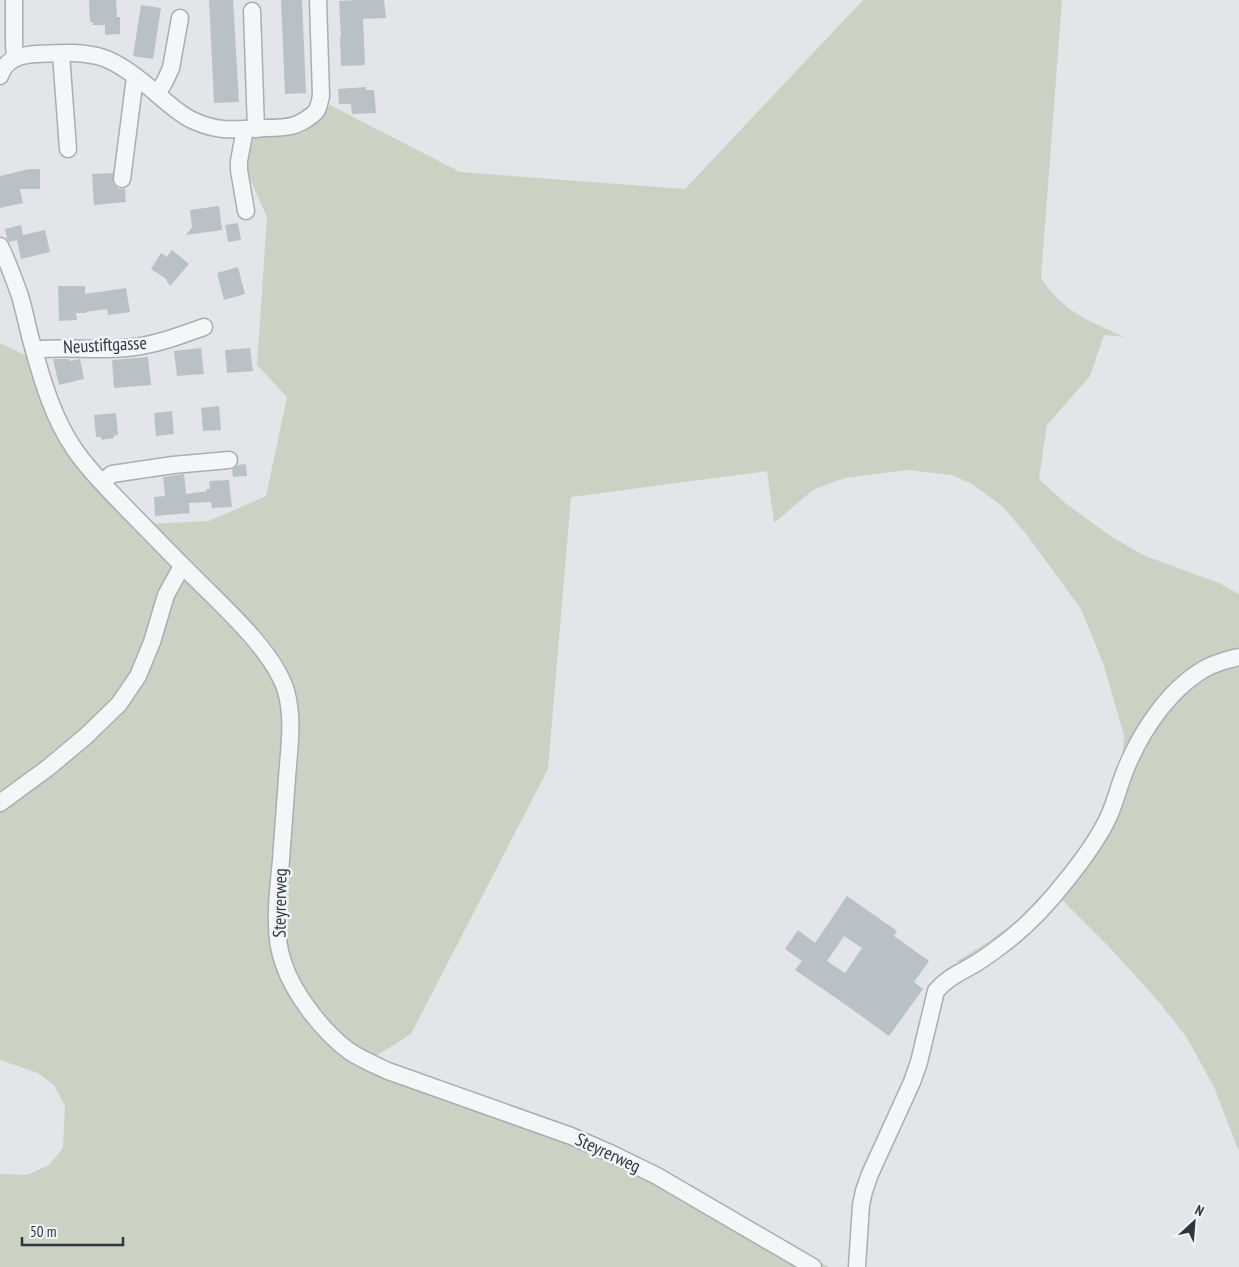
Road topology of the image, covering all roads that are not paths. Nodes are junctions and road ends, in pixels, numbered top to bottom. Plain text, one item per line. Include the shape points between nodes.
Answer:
1 (14, 0) edge
2 (318, 0) edge
3 (252, 11) dead end
4 (180, 18) dead end
5 (61, 54) junction
6 (15, 58) junction
7 (0, 76) edge
8 (135, 77) junction
9 (156, 94) junction
10 (250, 129) junction
11 (68, 149) dead end
12 (122, 179) dead end
13 (246, 211) dead end
14 (1, 252) edge
15 (204, 327) dead end
16 (34, 350) junction
17 (229, 460) dead end
18 (102, 482) junction
19 (182, 566) junction
20 (1239, 657) edge
21 (0, 803) edge
22 (813, 1267) edge
23 (857, 1267) edge

1 - 6 street
2 - 10 street via 321,96 317,111 296,125
3 - 10 street
4 - 9 street via 171,68
5 - 6 street
5 - 8 street via 104,58
5 - 11 street
6 - 7 street
8 - 9 street
8 - 12 street
9 - 10 street via 176,110 207,126
10 - 13 street via 239,161
14 - 16 street, Neustiftgasse via 20,296
15 - 16 street, Neustiftgasse via 134,347
16 - 18 street, Neustiftgasse via 56,418 77,452
17 - 18 street via 112,474
18 - 19 street, Neustiftgasse
19 - 21 street via 166,595 138,676 119,704 49,767
19 - 22 street, Steyrerweg via 250,634 267,655 286,689 290,737 277,924 283,962 292,982 320,1023 334,1038 367,1061 610,1152
20 - 23 street via 1210,666 1193,676 1164,704 1136,746 1100,834 1064,884 999,948 952,976 936,991 912,1082 864,1191

